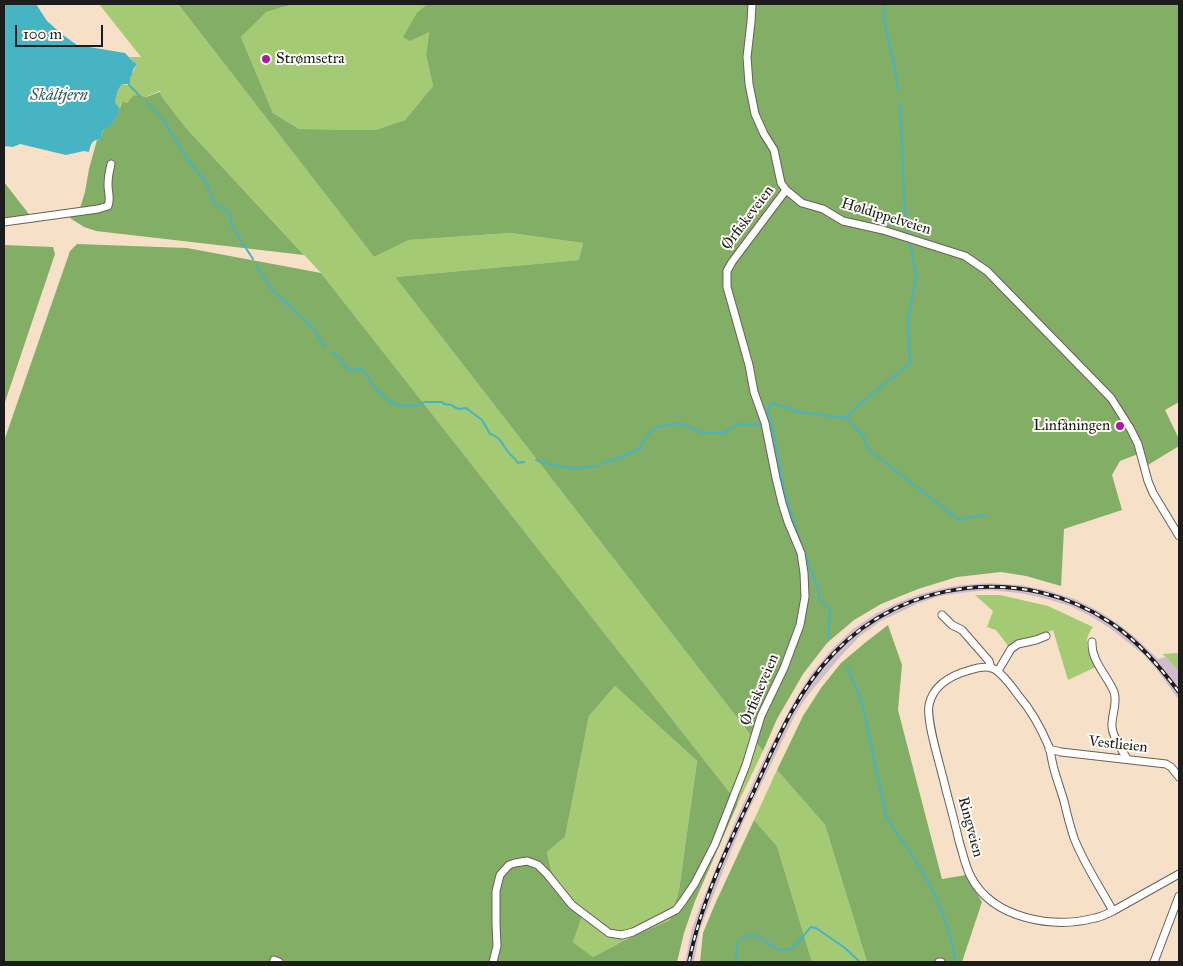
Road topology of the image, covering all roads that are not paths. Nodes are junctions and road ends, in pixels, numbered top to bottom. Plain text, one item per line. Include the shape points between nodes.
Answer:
1 (752, 4) edge
2 (111, 164) dead end
3 (786, 190) junction
4 (4, 222) edge
5 (1179, 536) edge
6 (942, 614) dead end
7 (1046, 636) dead end
8 (1092, 642) dead end
9 (994, 670) junction
10 (1049, 748) junction
11 (1126, 759) junction
12 (1179, 777) edge
13 (1179, 874) edge
14 (1179, 896) edge
15 (1113, 912) junction
16 (493, 962) edge
17 (1154, 962) edge

1 - 3 street via 747,57 749,84 756,114 774,150 781,183
2 - 4 street via 108,206
3 - 5 street, Høldippelveien via 802,202 823,209 842,221 883,230 965,256 987,271 1106,391 1130,428 1152,493
3 - 16 street, Ørfiskeveien via 727,271 727,287 765,423 782,503 802,552 805,597 800,625 784,668 760,716 746,765 715,844 695,883 676,910 633,932 622,935 609,933 572,905 538,865 515,863 500,875 496,891 497,946
6 - 9 street via 962,630
7 - 9 street via 1018,644
8 - 11 street via 1093,654 1114,692 1113,731
9 - 10 street via 1032,713
9 - 15 street, Ringveien via 976,668 952,677 936,689 929,707 946,790 971,877 979,890 993,902 1033,920 1078,921
10 - 11 street, Vestlieien
10 - 15 street via 1074,836
11 - 12 street, Vestlieien via 1166,764
13 - 15 street, Ringveien
14 - 17 street

